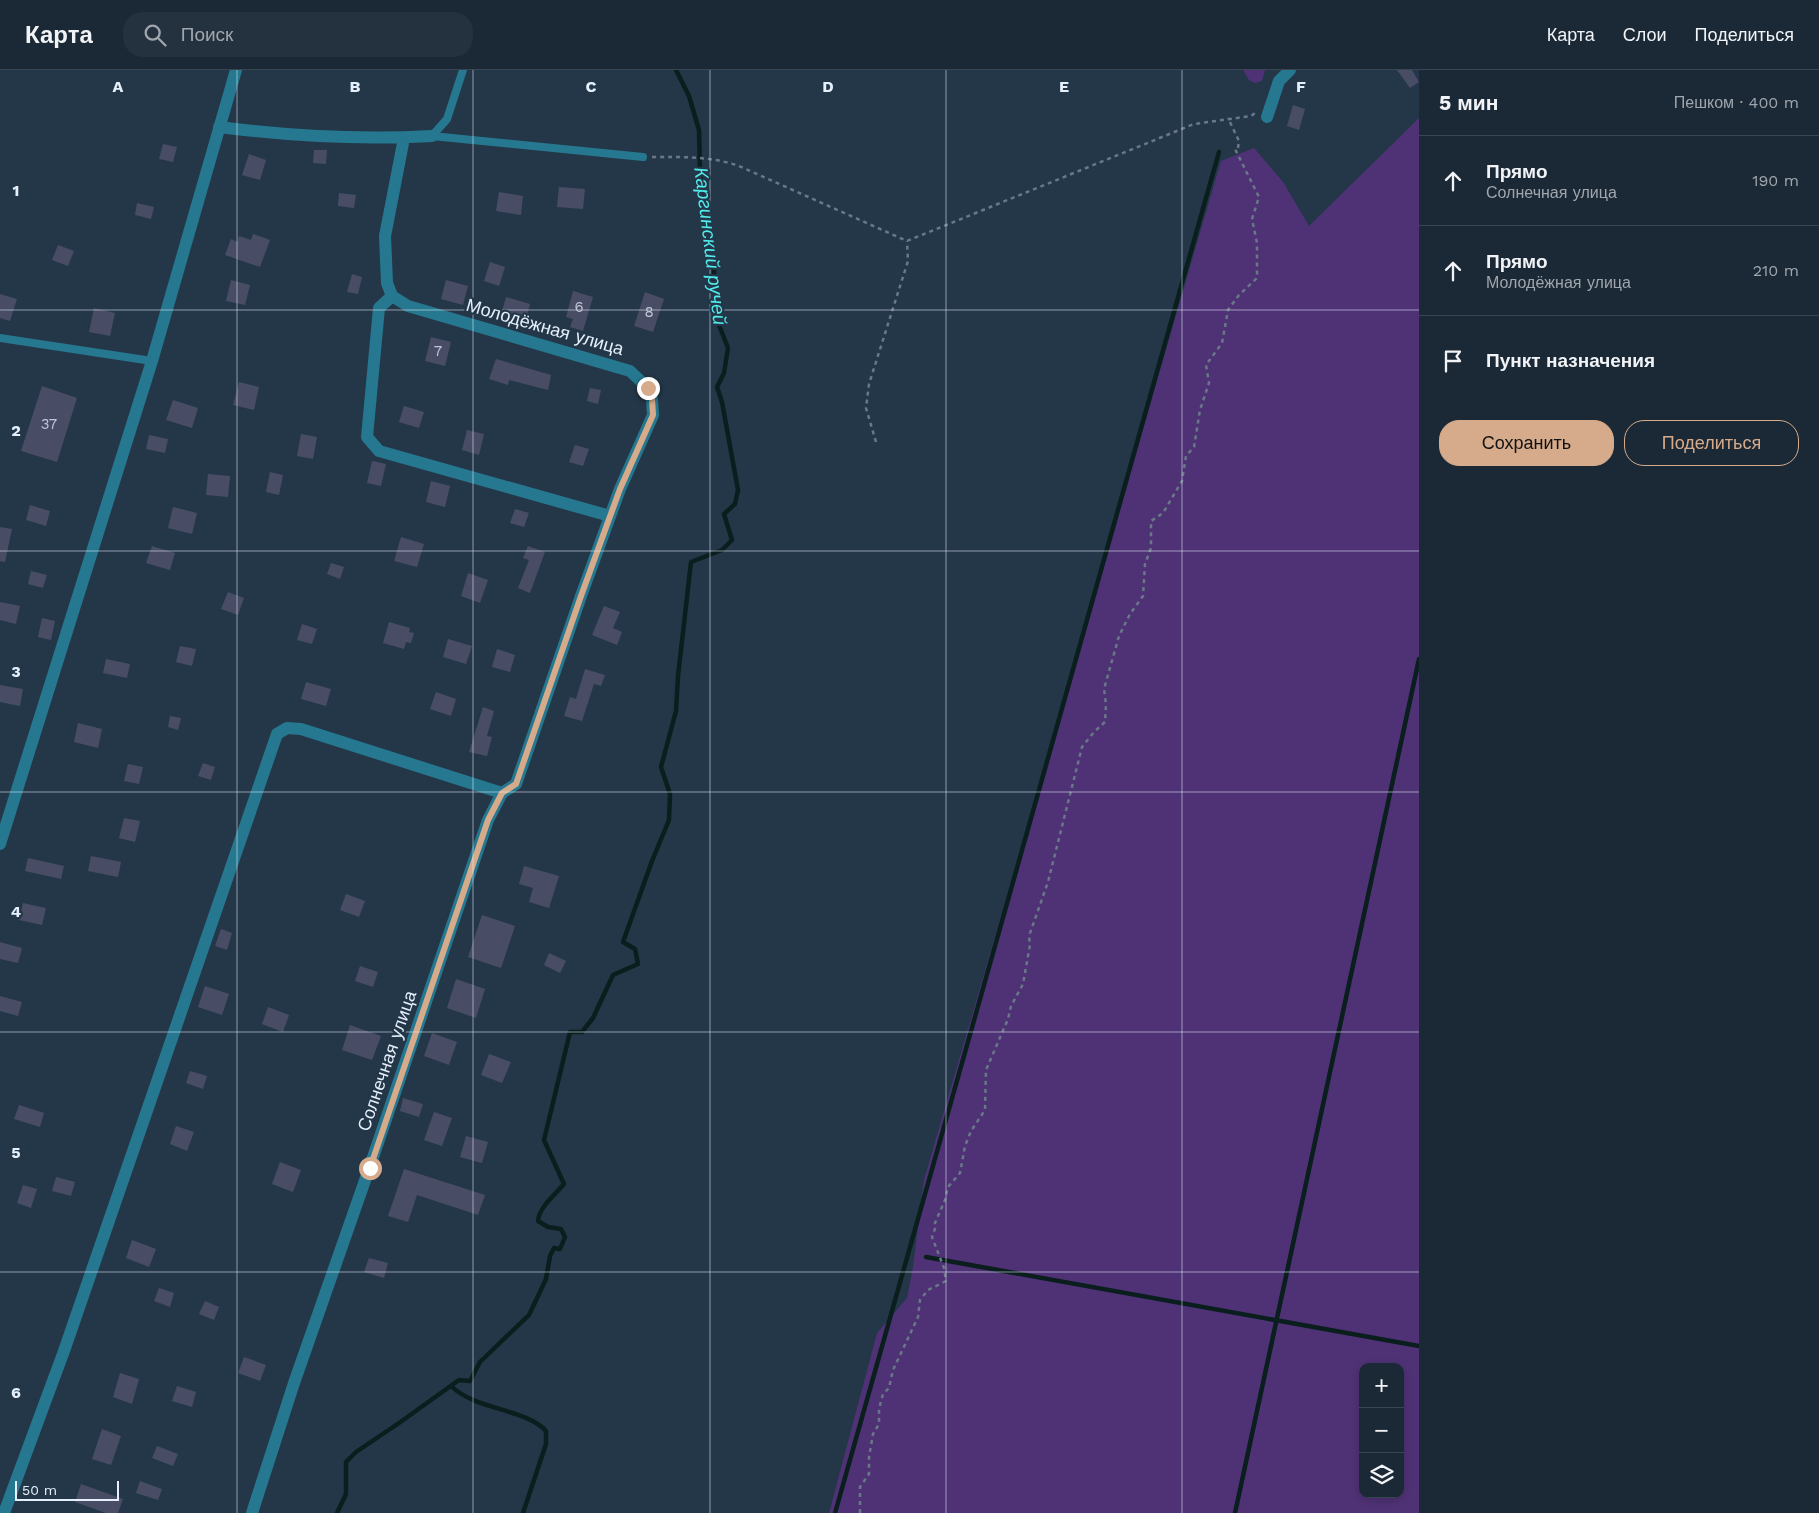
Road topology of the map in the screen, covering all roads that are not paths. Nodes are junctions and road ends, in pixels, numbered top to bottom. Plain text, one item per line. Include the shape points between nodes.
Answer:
1 (236, 70) edge
2 (463, 70) edge
3 (1290, 70) edge
4 (1281, 76) edge
5 (1267, 117) dead end
6 (219, 127) junction
7 (432, 136) junction
8 (404, 138) junction
9 (643, 157) road end
10 (392, 296) junction
11 (0, 338) edge
12 (152, 361) junction
13 (610, 516) junction
14 (502, 793) junction
15 (0, 844) edge
16 (4, 1513) edge
17 (252, 1513) edge

1 - 6 street
2 - 7 lane via 448,119
3 - 4 street
4 - 5 street
6 - 8 street via 263,133
6 - 12 street
7 - 8 street
7 - 9 lane
8 - 10 street via 385,236 387,283
10 - 13 street via 379,308 369,408 367,437 378,451
10 - 13 street, Молодёжная улица via 408,306 630,371 648,388 653,415
11 - 12 lane
12 - 15 street
13 - 14 street, Молодёжная улица via 516,784
14 - 16 street via 302,729 287,728 277,734 64,1351
14 - 17 street, Солнечная улица via 488,820

